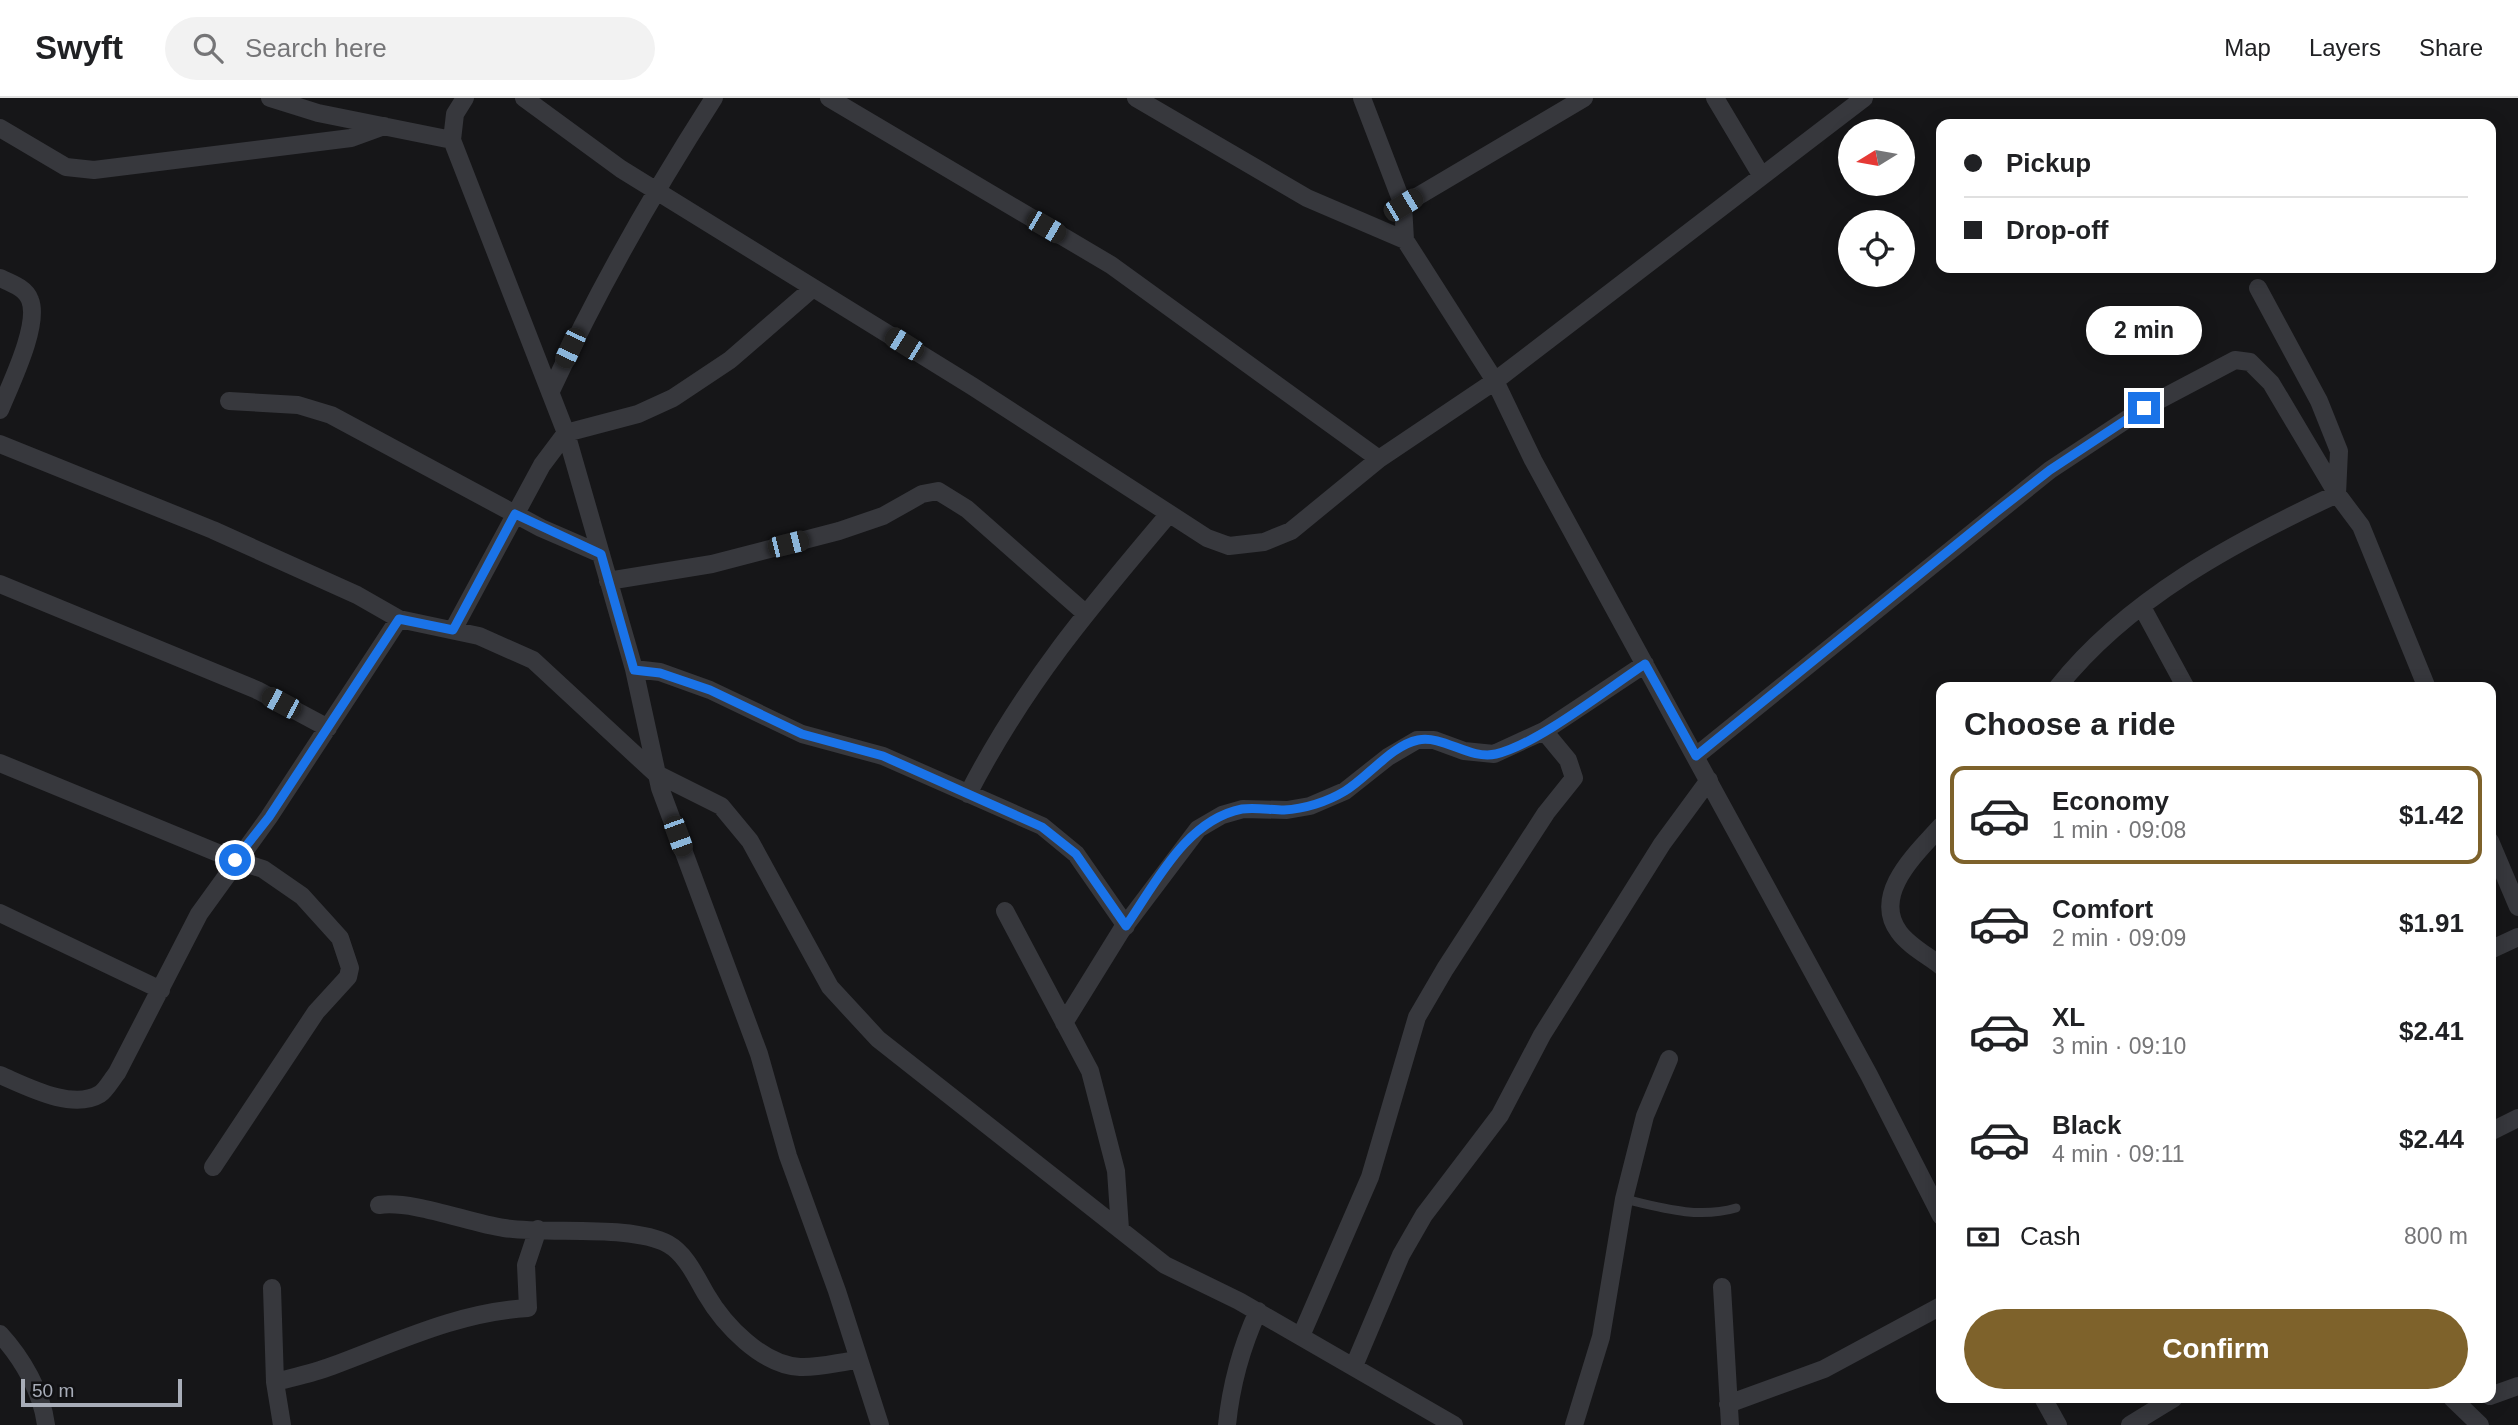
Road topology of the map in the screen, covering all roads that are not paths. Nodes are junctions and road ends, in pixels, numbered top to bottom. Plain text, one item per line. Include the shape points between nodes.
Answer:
1 (270, 98) edge
2 (466, 98) edge
3 (524, 98) edge
4 (713, 98) edge
5 (829, 98) edge
6 (1136, 98) edge
7 (1362, 98) edge
8 (1584, 98) edge
9 (1715, 98) edge
10 (1864, 98) edge
11 (384, 126) junction
12 (0, 128) edge
13 (452, 140) junction
14 (1761, 175) junction
15 (655, 189) junction
16 (1403, 205) junction
17 (1405, 240) junction
18 (0, 278) edge
19 (813, 288) junction
20 (2258, 288) dead end
21 (1495, 381) junction
22 (551, 391) junction
23 (229, 401) dead end
24 (0, 410) edge
25 (566, 433) junction
26 (0, 444) edge
27 (1379, 459) junction
28 (2337, 494) junction
29 (515, 514) junction
30 (1169, 514) junction
31 (601, 554) junction
32 (608, 581) junction
33 (0, 584) edge
34 (2142, 607) junction
35 (1086, 612) junction
36 (399, 619) junction
37 (453, 630) junction
38 (1645, 664) junction
39 (634, 670) junction
40 (2062, 682) edge
41 (2183, 682) edge
42 (2425, 682) edge
43 (328, 728) junction
44 (1544, 731) junction
45 (1696, 756) junction
46 (0, 763) edge
47 (655, 773) junction
48 (1709, 780) junction
49 (968, 793) junction
50 (1936, 833) edge
51 (2496, 855) edge
52 (235, 860) junction
53 (2518, 907) edge
54 (1005, 911) dead end
55 (0, 913) edge
56 (1126, 926) junction
57 (2518, 937) edge
58 (2496, 947) edge
59 (1936, 962) edge
60 (161, 990) junction
61 (1064, 1023) junction
62 (1669, 1059) dead end
63 (0, 1076) edge
64 (2518, 1118) edge
65 (2496, 1129) edge
66 (213, 1167) dead end
67 (1624, 1199) junction
68 (379, 1205) dead end
69 (1936, 1206) edge
70 (1736, 1208) dead end
71 (538, 1229) junction
72 (1120, 1229) junction
73 (1722, 1287) dead end
74 (272, 1288) dead end
75 (1936, 1309) edge
76 (1258, 1311) junction
77 (0, 1334) edge
78 (1301, 1336) junction
79 (858, 1360) junction
80 (1354, 1366) junction
81 (275, 1382) junction
82 (2518, 1386) edge
83 (2496, 1394) edge
84 (2046, 1403) edge
85 (2163, 1403) edge
86 (2457, 1403) edge
87 (2484, 1403) edge
88 (1728, 1404) junction
89 (2474, 1419) edge
90 (46, 1425) edge
91 (282, 1425) edge
92 (880, 1425) edge
93 (1227, 1425) edge
94 (1454, 1425) edge
95 (1574, 1425) edge
96 (1730, 1425) edge
97 (2059, 1425) edge
98 (2130, 1425) edge

1 - 11 street
2 - 13 street via 455,114
3 - 15 street
4 - 15 street
5 - 27 street via 1111,265
6 - 17 street via 1307,198
7 - 16 street
8 - 16 street
9 - 14 street
10 - 14 street
11 - 12 street via 351,138 94,170 66,167
11 - 13 street
13 - 22 street
14 - 21 street
15 - 19 street
15 - 22 street via 590,306
16 - 17 street
17 - 21 street
18 - 24 street via 22,289 32,312
19 - 25 street via 730,360 673,398 638,414
19 - 30 street
20 - 28 street via 2319,401 2339,451
21 - 27 street
21 - 38 street via 1532,460
22 - 25 street
23 - 29 street via 298,405 331,415
25 - 29 street
25 - 31 street
26 - 36 street via 213,530 357,595
27 - 30 street via 1291,531 1264,542 1229,546
28 - 34 street via 2270,525
28 - 42 street via 2361,526
28 - 45 street via 2271,383 2250,362 2235,360 2144,408 2050,470
29 - 31 street
29 - 37 street
30 - 35 street
31 - 32 street
32 - 35 street via 712,564 839,531 938,491 967,509
32 - 39 street
33 - 43 street via 257,690
34 - 40 street via 2096,643
34 - 41 street
35 - 49 street via 1019,704
36 - 37 street
36 - 43 street
37 - 47 street via 480,636 533,660
38 - 44 street
38 - 45 street
39 - 47 street
39 - 49 street via 660,673 710,690 802,734 883,756
43 - 52 street
44 - 56 street via 1494,754 1417,740 1345,791 1310,806 1244,809 1222,815 1198,829
44 - 78 street via 1568,760 1574,778 1546,813 1417,1017 1370,1177
45 - 48 street
46 - 52 street
47 - 72 street via 720,806 750,841 830,987 877,1039
47 - 79 street via 760,1054
48 - 69 street
48 - 80 street via 1662,844 1542,1035 1500,1115 1424,1215 1401,1255
49 - 56 street via 1042,827 1076,854
50 - 59 street via 1903,870 1890,900 1890,916 1900,934
51 - 53 street
52 - 60 street via 199,914
52 - 66 street via 263,869 302,896 340,938 350,968
54 - 61 street
55 - 60 street
56 - 61 street
57 - 58 street
60 - 63 street via 117,1073 100,1094 80,1099 57,1096
61 - 72 street via 1090,1071 1116,1171
62 - 67 street via 1646,1116
64 - 65 street
67 - 70 lane via 1692,1214
67 - 95 street via 1601,1336
68 - 71 street via 409,1207 506,1229
71 - 79 street via 661,1241 680,1254 720,1314 755,1349 799,1367
71 - 81 street via 526,1265 527,1308 489,1310
72 - 76 street via 1165,1265
73 - 88 street
74 - 81 street
75 - 88 street via 1824,1369
76 - 78 street
76 - 93 street via 1244,1340
77 - 90 street via 18,1353 41,1402
78 - 80 street
79 - 92 street
80 - 94 street
81 - 91 street
82 - 83 street
84 - 97 street
85 - 98 street
86 - 89 street
87 - 89 street
88 - 96 street

